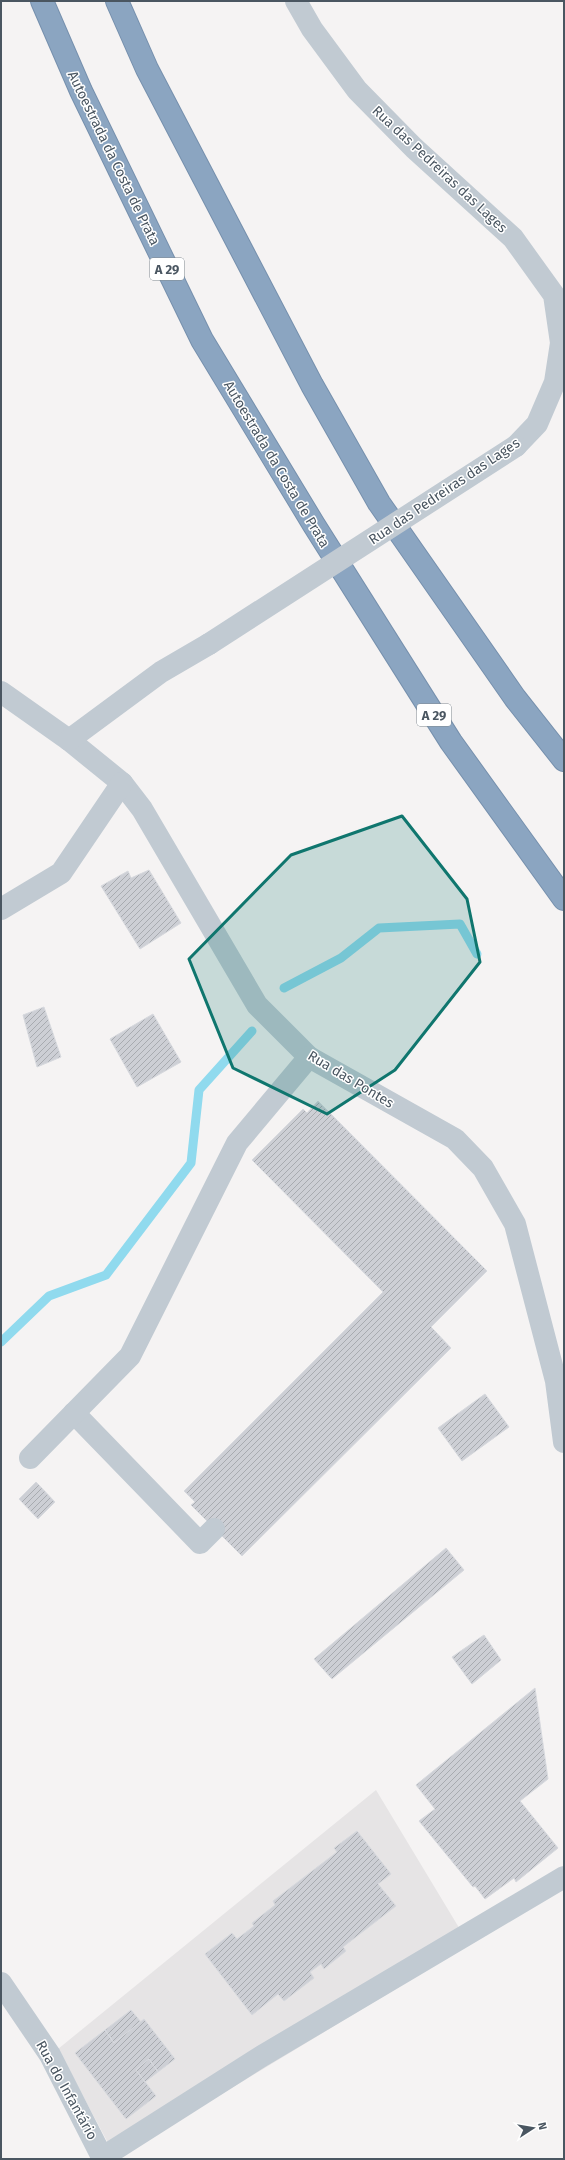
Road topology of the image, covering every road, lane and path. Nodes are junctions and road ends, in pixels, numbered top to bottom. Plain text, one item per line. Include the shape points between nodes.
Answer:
1 (42, 1) edge
2 (118, 1) edge
3 (296, 1) edge
4 (1, 692) edge
5 (69, 740) junction
6 (564, 760) edge
7 (122, 783) junction
8 (564, 899) edge
9 (1, 909) edge
10 (309, 1057) junction
11 (560, 1380) edge
12 (74, 1413) junction
13 (564, 1442) edge
14 (30, 1458) dead end
15 (214, 1529) dead end
16 (564, 1877) edge
17 (1, 1983) edge
18 (103, 2158) edge

1 - 8 highway, Autoestrada da Costa de Prata / A 29 via 81,92 202,340 314,525 451,742
2 - 6 highway via 147,69 304,371 380,503 515,698
3 - 5 street, Rua das Pedreiras das Lages, bridge via 312,29 356,90 414,148 513,238 554,295 561,343 555,382 537,424 516,446 162,672
4 - 5 street, Rua das Pontes
5 - 7 street, Rua das Pontes
7 - 9 street via 61,873
7 - 10 street, Rua das Pontes via 142,809 257,1005
10 - 11 street, Rua das Pontes via 455,1139 483,1168 515,1224
10 - 12 street via 237,1143 130,1356
11 - 13 street, Rua das Pontes
12 - 14 street
12 - 15 street via 200,1543
16 - 18 street via 262,2056
17 - 18 street, Rua do Infantário via 50,2055

